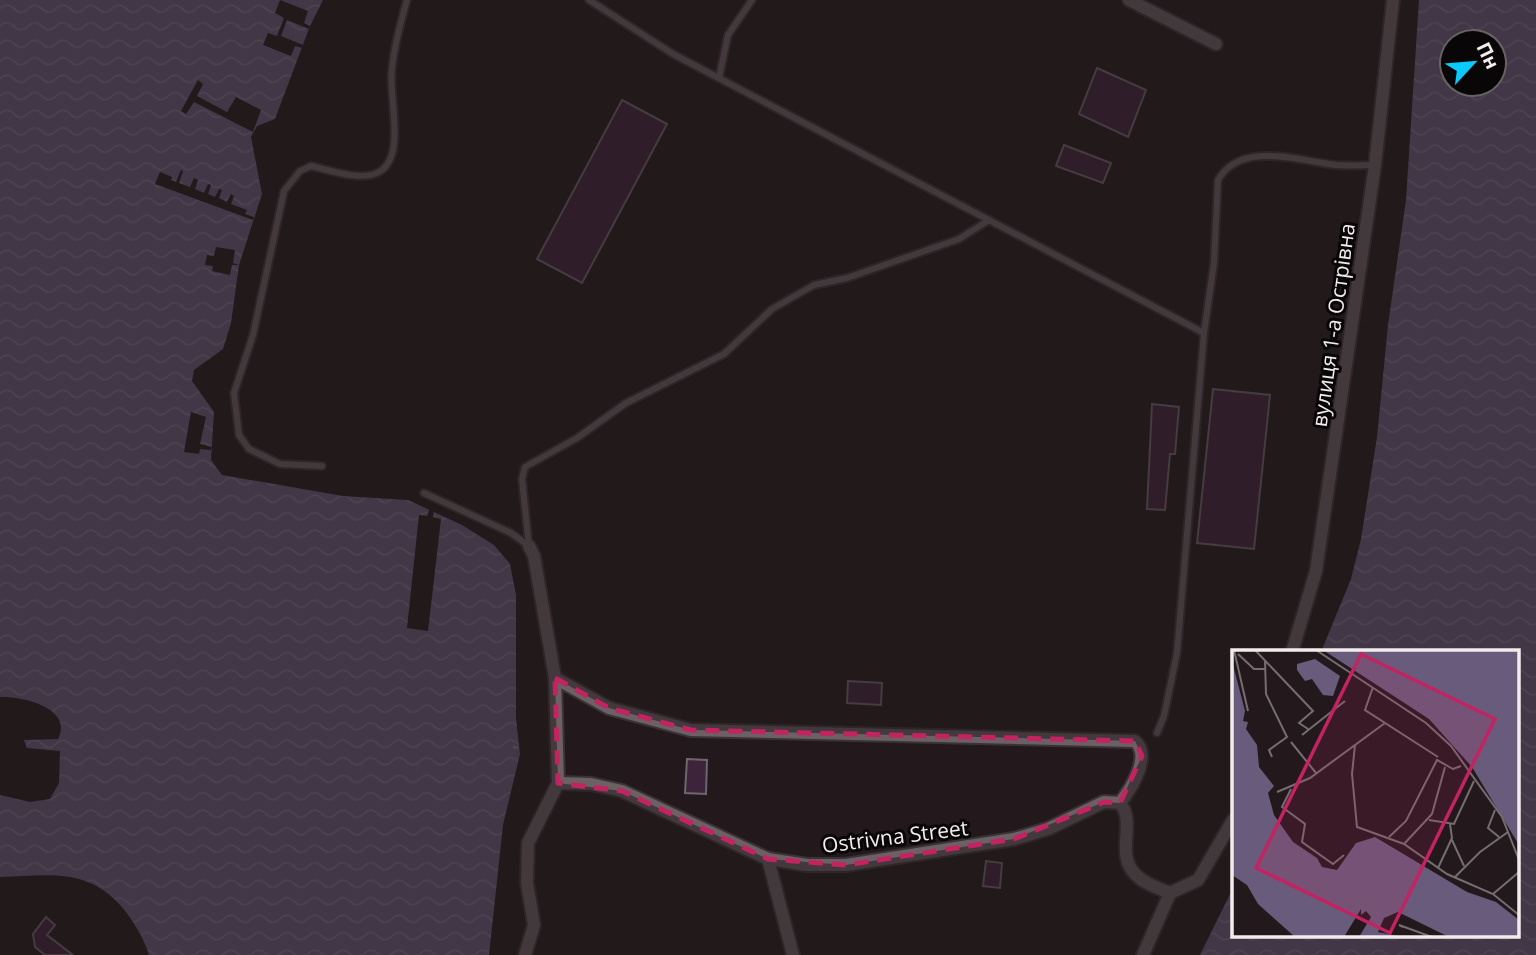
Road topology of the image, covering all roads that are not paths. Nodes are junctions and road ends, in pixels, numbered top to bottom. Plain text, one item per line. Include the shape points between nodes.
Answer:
1 (407, 0) edge
2 (589, 0) edge
3 (752, 0) edge
4 (1129, 0) edge
5 (1394, 0) edge
6 (1216, 44) dead end
7 (719, 78) junction
8 (1375, 165) junction
9 (989, 220) junction
10 (1204, 333) junction
11 (322, 466) dead end
12 (424, 493) dead end
13 (529, 546) junction
14 (1293, 650) edge
15 (555, 678) junction
16 (1157, 733) dead end
17 (558, 783) junction
18 (1120, 803) junction
19 (1232, 822) edge
20 (768, 859) junction
21 (1170, 893) junction
22 (525, 955) edge
23 (793, 955) edge
24 (1143, 955) edge

1 - 11 lane via 391,69 391,159 371,175 311,166 290,180 253,335 234,393 239,435 248,449 280,464
2 - 7 lane
3 - 7 lane via 728,35
4 - 6 street
5 - 8 street, вулиця 1-а Острівна
7 - 9 lane
8 - 10 lane via 1338,165 1274,155 1229,165 1215,189 1214,263
8 - 14 street, вулиця 1-а Острівна via 1316,570
9 - 10 lane
9 - 13 lane via 959,239 814,285 772,309 724,354 626,403 577,438 540,456 525,467 523,479
10 - 16 lane via 1177,653
12 - 13 lane
13 - 15 street
15 - 17 street
15 - 18 street via 609,708 691,730 1135,741 1142,756
17 - 20 street, Ostrivna Street via 591,783 622,791
17 - 22 street via 528,843 527,883 534,925
18 - 20 street, Ostrivna Street via 1104,802 1048,829 1014,839 846,865
18 - 21 street via 1126,815 1128,865 1142,880
19 - 21 street via 1198,880
20 - 23 street
21 - 24 street

